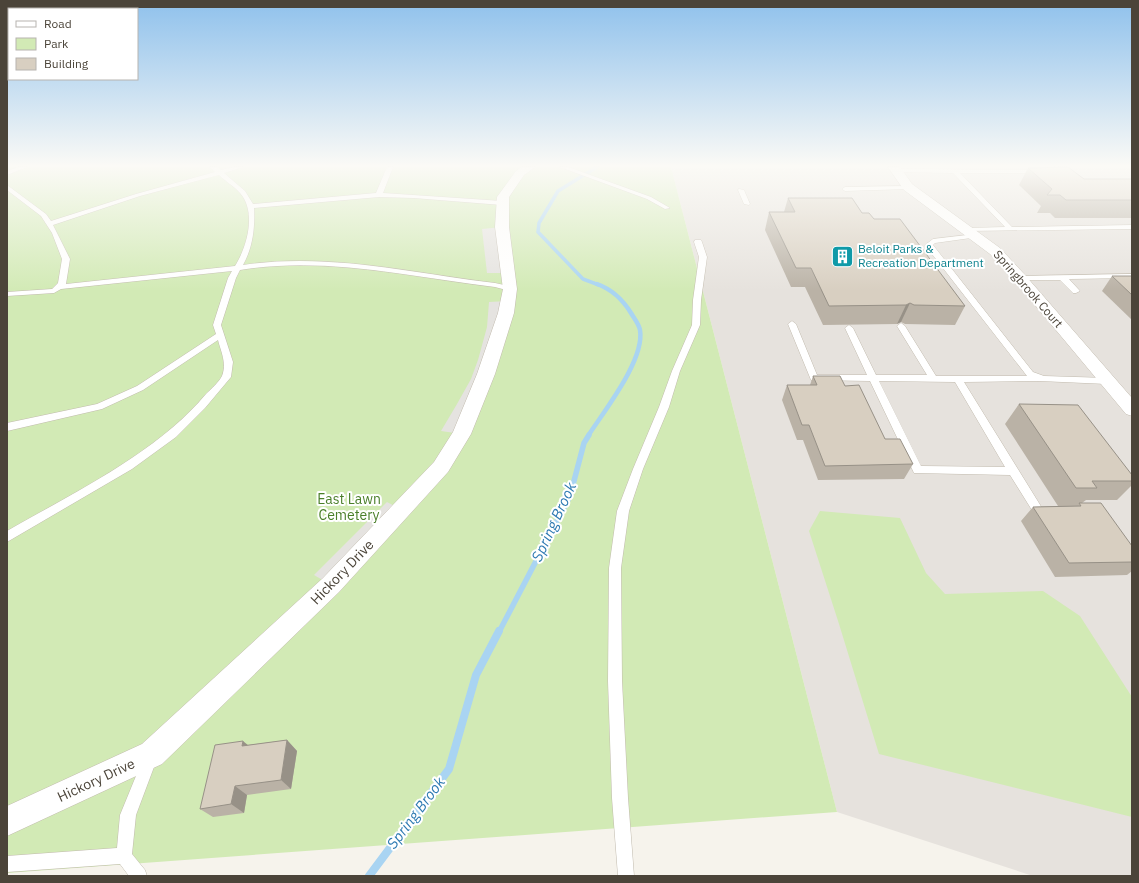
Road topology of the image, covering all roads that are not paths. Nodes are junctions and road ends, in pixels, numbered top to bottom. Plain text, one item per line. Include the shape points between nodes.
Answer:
1 (35, 208) edge
2 (97, 208) edge
3 (251, 208) edge
4 (502, 208) edge
5 (937, 208) edge
6 (990, 208) edge
7 (49, 224) junction
8 (1132, 227) edge
9 (1009, 228) junction
10 (971, 233) junction
11 (698, 242) dead end
12 (238, 268) junction
13 (1132, 276) edge
14 (1062, 277) junction
15 (1020, 278) junction
16 (58, 287) junction
17 (510, 289) junction
18 (1076, 291) dead end
19 (7, 294) edge
20 (792, 324) dead end
21 (901, 326) dead end
22 (849, 328) dead end
23 (220, 335) junction
24 (873, 378) junction
25 (933, 378) junction
26 (957, 378) junction
27 (1043, 379) junction
28 (1107, 380) junction
29 (1132, 410) edge
30 (7, 427) edge
31 (1013, 471) junction
32 (1061, 512) edge
33 (7, 537) edge
34 (152, 754) junction
35 (7, 821) edge
36 (124, 855) dead end
37 (7, 864) edge
38 (139, 876) edge
39 (626, 876) edge

1 - 7 lane via 44,215
2 - 7 lane
3 - 12 lane via 252,229
4 - 17 street, Hickory Drive
5 - 10 street, Springbrook Court
6 - 9 lane
7 - 16 lane via 66,259 62,284
8 - 9 lane
9 - 10 lane
10 - 15 street, Springbrook Court via 995,251
10 - 27 lane via 933,241 929,245 1030,374
11 - 39 lane via 703,258 696,325 676,370 623,511 615,568 615,681
12 - 16 lane
12 - 17 lane via 261,263 316,263
12 - 23 lane via 232,278 217,325
13 - 14 lane
14 - 15 lane
14 - 18 lane
15 - 28 street, Springbrook Court
16 - 19 lane via 54,291
17 - 34 street, Hickory Drive via 504,320 486,374 462,434 440,467 331,585
20 - 24 lane via 814,378
21 - 25 lane
22 - 24 lane
23 - 30 lane via 140,388 99,407
23 - 33 lane via 229,362 226,377 215,392 173,434 128,466
24 - 25 lane
24 - 31 lane via 918,470
25 - 26 lane
26 - 27 lane
26 - 31 lane
27 - 28 lane
28 - 29 street, Springbrook Court
31 - 32 lane via 1039,512
34 - 35 street, Hickory Drive
34 - 36 lane via 128,815
37 - 38 lane via 124,856

